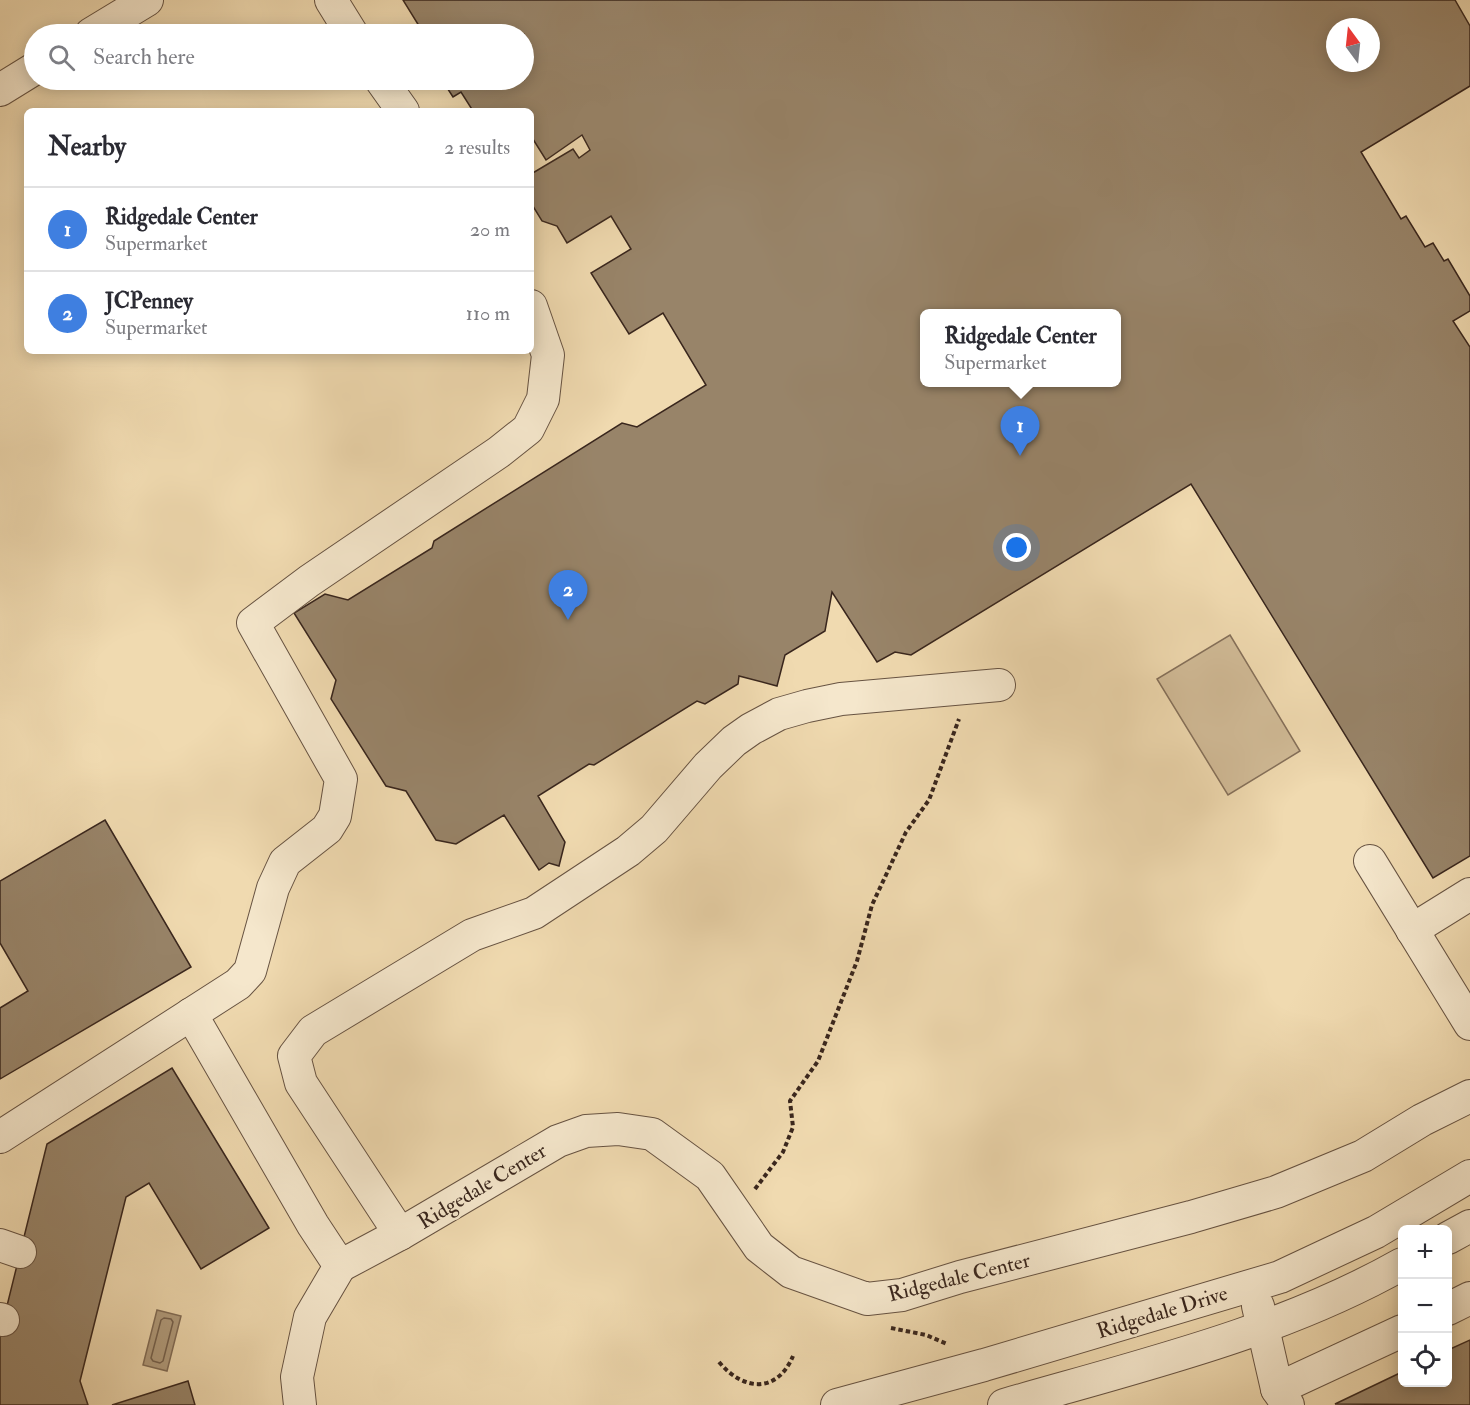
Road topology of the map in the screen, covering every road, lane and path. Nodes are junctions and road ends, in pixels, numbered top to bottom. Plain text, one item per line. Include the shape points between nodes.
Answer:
1 (147, 0) edge
2 (331, 0) edge
3 (107, 24) edge
4 (346, 24) edge
5 (24, 75) edge
6 (0, 90) edge
7 (388, 90) edge
8 (401, 108) edge
9 (534, 315) edge
10 (989, 685) joint
11 (1370, 861) dead end
12 (1470, 894) edge
13 (1412, 930) junction
14 (191, 1014) junction
15 (1470, 1024) edge
16 (1470, 1096) edge
17 (0, 1137) edge
18 (1470, 1176) edge
19 (732, 1208) junction
20 (1470, 1226) edge
21 (400, 1234) junction
22 (1452, 1236) edge
23 (340, 1266) junction
24 (1398, 1266) edge
25 (1252, 1285) junction
26 (1470, 1298) edge
27 (1452, 1307) edge
28 (1263, 1326) junction
29 (885, 1327) dead end
30 (1398, 1333) edge
31 (953, 1347) dead end
32 (793, 1356) dead end
33 (719, 1362) dead end
34 (1282, 1397) edge
35 (300, 1405) edge
36 (837, 1405) edge
37 (1005, 1405) edge

1 - 3 street
2 - 4 street
5 - 6 street
7 - 8 street
9 - 14 street via 548,355 543,399 528,429 252,623 341,779 336,816 327,828 285,861 273,888 250,971 238,984
10 - 19 path via 959,719 929,800 906,832 872,905 857,961 818,1061 790,1101 794,1127 783,1152 750,1196
10 - 21 street via 841,699 779,714 734,741 654,829 628,851 534,913 472,935 312,1031 294,1056 302,1083
11 - 13 street
12 - 13 street
13 - 15 street
14 - 17 street
14 - 23 street
16 - 19 street, Ridgedale Center via 1363,1156 1276,1192 902,1295 867,1299 792,1272 759,1247
18 - 25 street, Ridgedale Drive via 1376,1232 1280,1277
19 - 21 street, Ridgedale Center via 710,1176 652,1134 618,1129 585,1131 521,1161
20 - 22 street
21 - 23 street, Ridgedale Center
23 - 35 street via 310,1317 297,1377
24 - 28 street, Ridgedale Drive via 1295,1316
25 - 28 street
25 - 36 street, Ridgedale Drive
26 - 27 street
28 - 34 street
28 - 37 street, Ridgedale Drive
29 - 31 path via 926,1335
30 - 34 street
32 - 33 path via 787,1370 760,1384 746,1383

